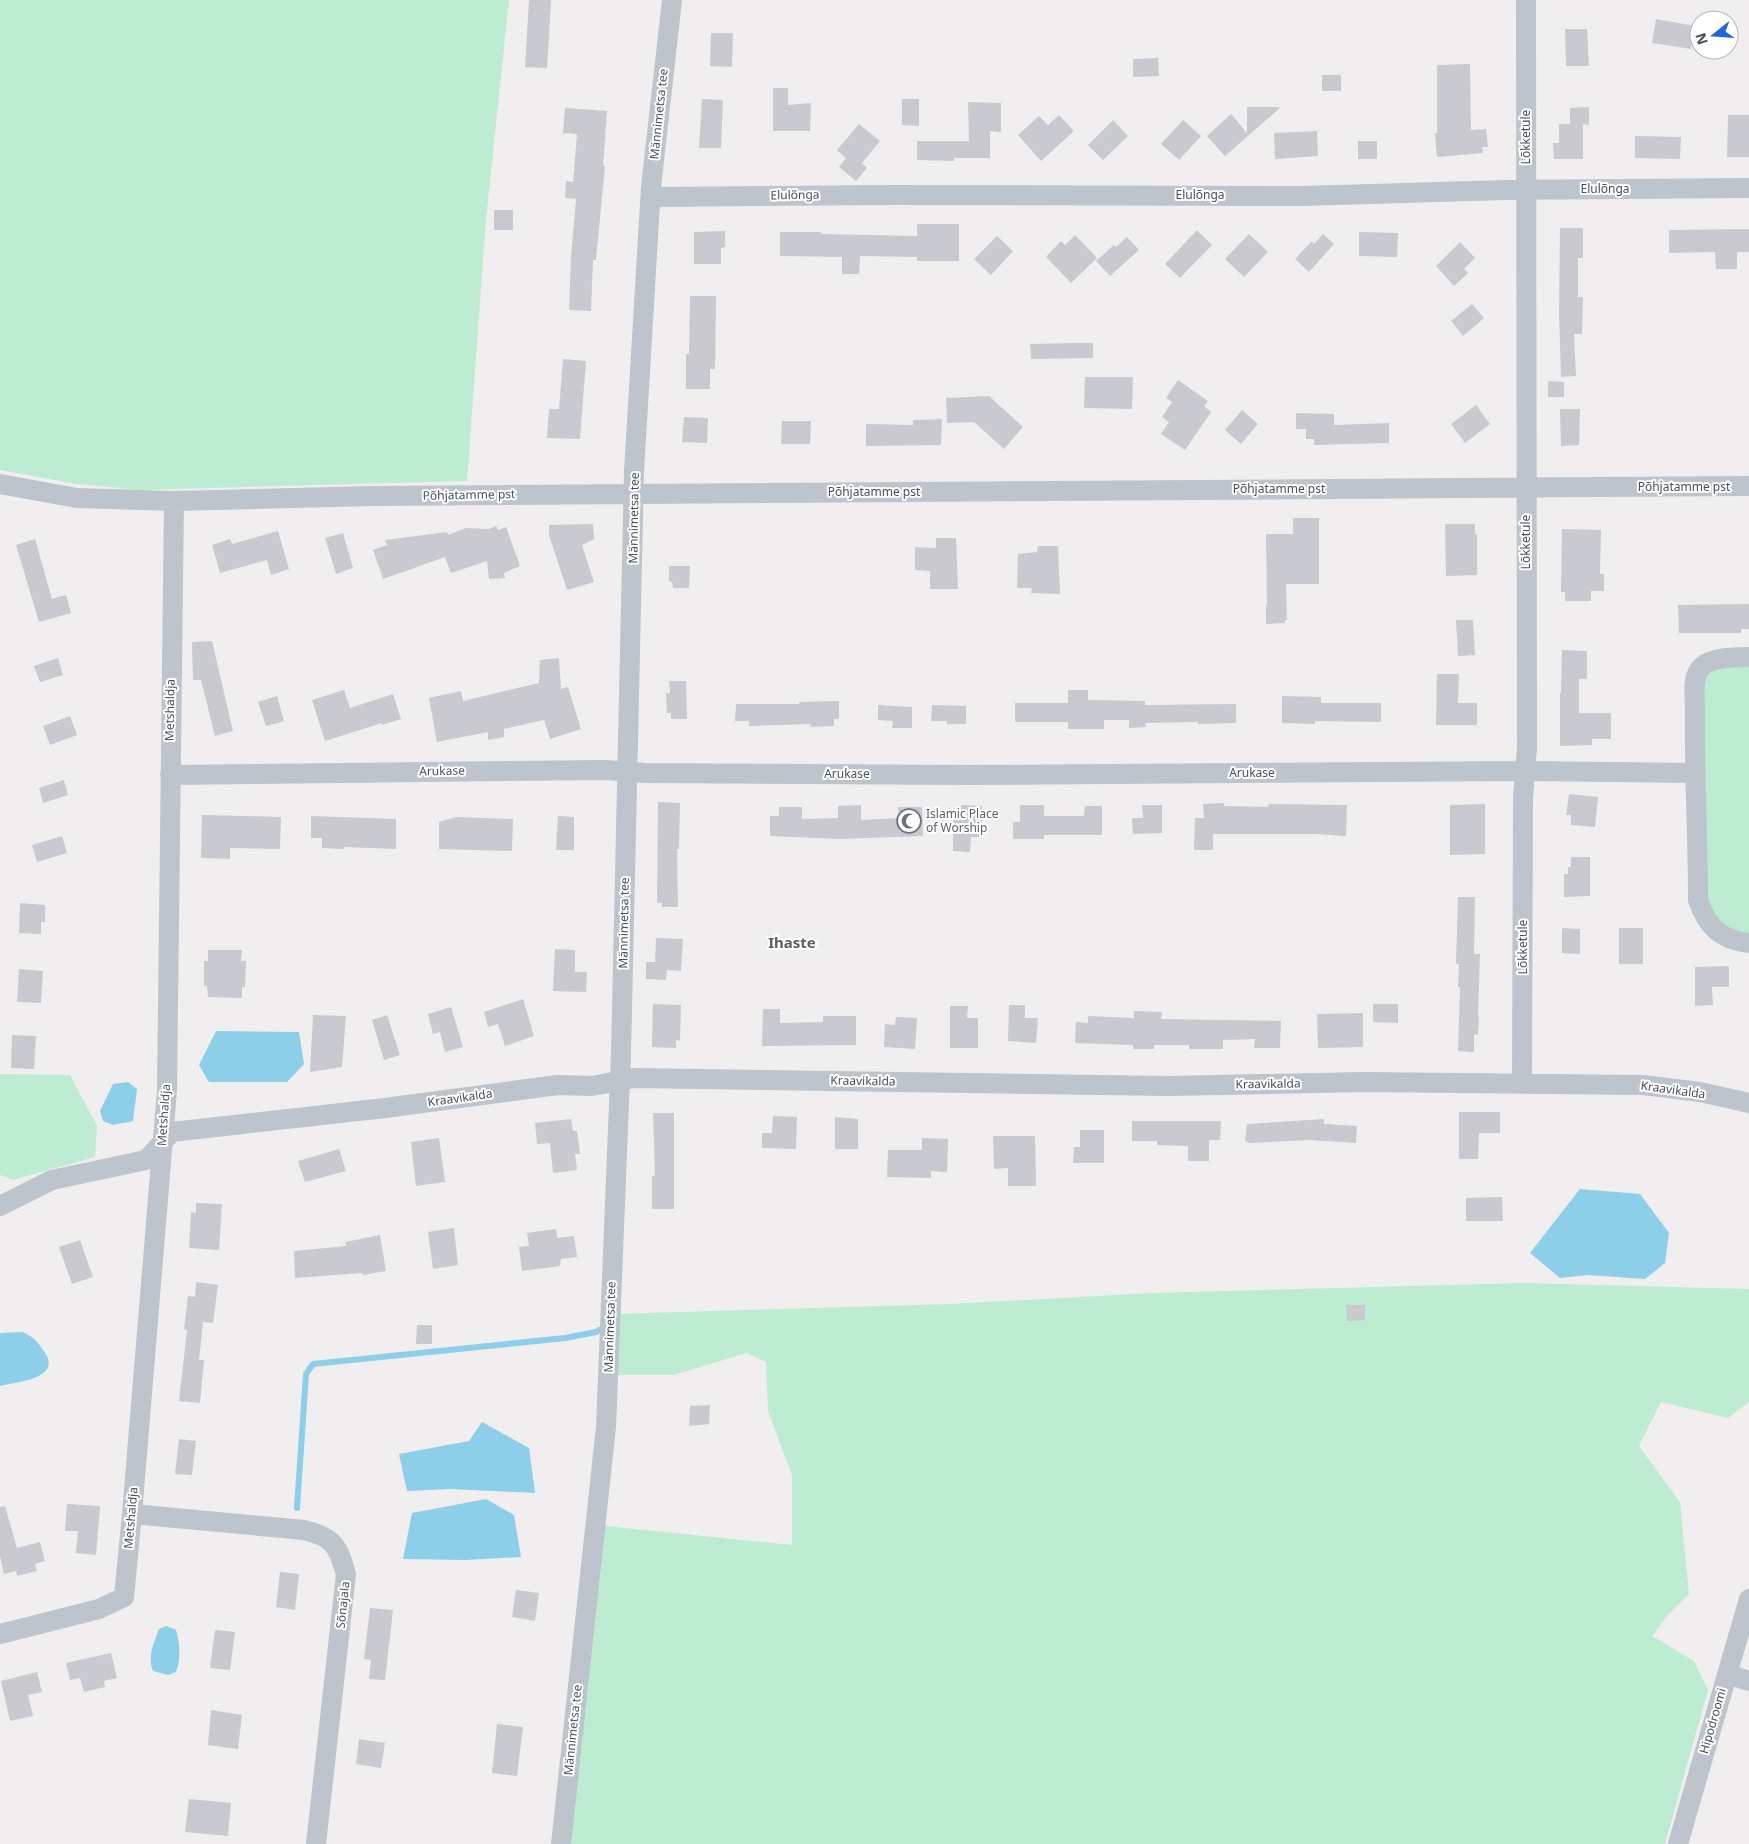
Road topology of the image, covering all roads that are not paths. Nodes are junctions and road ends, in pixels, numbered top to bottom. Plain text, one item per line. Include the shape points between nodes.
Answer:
1 (672, 0) edge
2 (1526, 0) edge
3 (1749, 188) edge
4 (1526, 189) junction
5 (651, 197) junction
6 (0, 484) edge
7 (1749, 486) edge
8 (1526, 487) junction
9 (634, 494) junction
10 (174, 501) junction
11 (1749, 657) edge
12 (1525, 771) junction
13 (627, 772) junction
14 (1696, 773) junction
15 (170, 775) junction
16 (1749, 943) edge
17 (620, 1081) junction
18 (1522, 1084) junction
19 (1749, 1103) edge
20 (162, 1142) junction
21 (0, 1206) edge
22 (132, 1514) junction
23 (1749, 1599) edge
24 (0, 1634) edge
25 (1727, 1674) junction
26 (1749, 1682) edge
27 (316, 1844) edge
28 (561, 1844) edge
29 (1678, 1844) edge

1 - 5 street, Männimetsa tee
2 - 4 street, Lõkketule
3 - 4 street, Elulõnga
4 - 5 street, Elulõnga via 1302,196 895,194
4 - 8 street, Lõkketule
5 - 9 street, Männimetsa tee
6 - 10 street, Põhjatamme pst via 77,498
7 - 8 street, Põhjatamme pst
8 - 9 street, Põhjatamme pst
8 - 12 street, Lõkketule
9 - 10 street, Põhjatamme pst
9 - 13 street, Männimetsa tee
10 - 15 street, Metshaldja
11 - 14 street via 1729,657 1699,669 1695,689
12 - 13 street, Arukase via 969,775
12 - 14 street, Arukase
12 - 18 street, Lõkketule
13 - 15 street, Arukase
13 - 17 street, Männimetsa tee
14 - 16 street via 1698,900 1703,914 1718,932
15 - 20 street, Metshaldja via 167,1090
17 - 18 street, Kraavikalda via 634,1078 1169,1086 1363,1082
17 - 20 street, Kraavikalda via 592,1086 558,1085 172,1132
17 - 28 street, Männimetsa tee via 606,1427
18 - 19 street, Kraavikalda via 1643,1085 1700,1092
20 - 21 street, Kraavikalda via 146,1160 52,1180
20 - 22 street, Metshaldja
22 - 24 street, Metshaldja via 124,1597 99,1610
22 - 27 street, Sõnajala via 304,1530 322,1534 339,1551 346,1574
23 - 25 street, Hipodroomi
25 - 26 street
25 - 29 street, Hipodroomi

